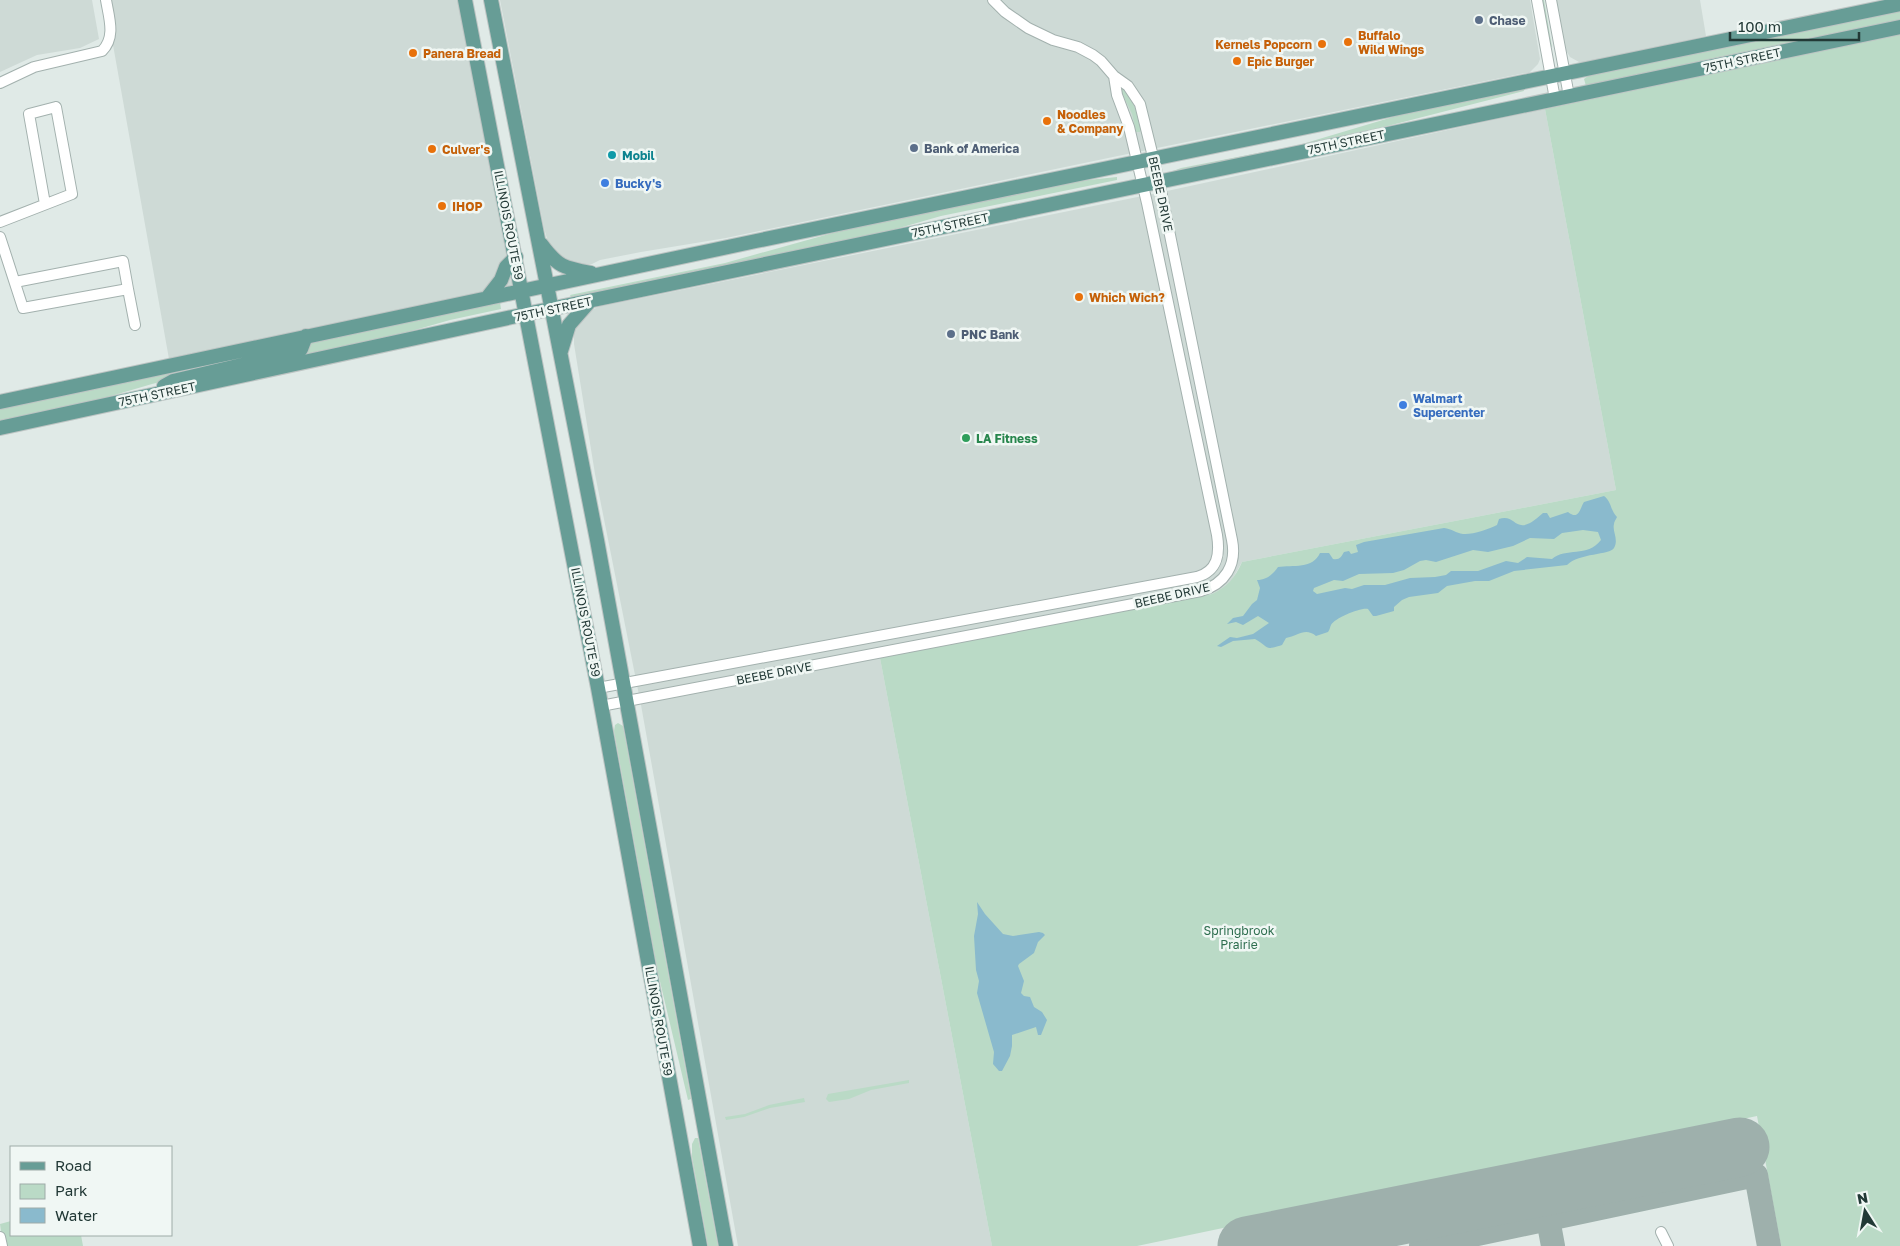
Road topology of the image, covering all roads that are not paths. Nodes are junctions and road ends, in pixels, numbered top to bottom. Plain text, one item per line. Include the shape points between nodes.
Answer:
1 (106, 0) edge
2 (465, 0) edge
3 (491, 0) edge
4 (993, 0) edge
5 (1537, 0) edge
6 (1551, 0) edge
7 (1900, 4) edge
8 (1900, 27) edge
9 (1114, 76) junction
10 (1558, 76) junction
11 (0, 83) edge
12 (1569, 96) junction
13 (1555, 99) junction
14 (1154, 159) junction
15 (1137, 162) junction
16 (1159, 181) junction
17 (1143, 185) junction
18 (45, 204) junction
19 (0, 222) edge
20 (0, 237) edge
21 (539, 241) junction
22 (516, 257) junction
23 (600, 274) junction
24 (15, 282) junction
25 (547, 286) junction
26 (128, 289) junction
27 (522, 291) junction
28 (487, 298) junction
29 (590, 301) junction
30 (552, 309) junction
31 (526, 314) junction
32 (135, 324) dead end
33 (306, 336) junction
34 (560, 354) junction
35 (146, 396) junction
36 (0, 402) edge
37 (0, 428) edge
38 (624, 684) junction
39 (598, 688) junction
40 (627, 701) junction
41 (601, 706) junction
42 (1661, 1232) dead end
43 (0, 1237) edge
44 (2, 1246) edge
45 (700, 1246) edge
46 (726, 1246) edge
47 (1668, 1246) edge

1 - 11 street via 111,27 109,44 102,51 42,64
2 - 22 main road, ILLINOIS ROUTE 59
3 - 21 main road, ILLINOIS ROUTE 59
4 - 9 street, BEEBE DRIVE via 1028,28 1093,55
5 - 10 street
6 - 10 street
7 - 10 main road, 75TH STREET
8 - 12 main road, 75TH STREET
9 - 14 street, BEEBE DRIVE via 1128,86 1140,104
9 - 15 street, BEEBE DRIVE via 1116,94
10 - 12 street
10 - 13 street
10 - 14 main road, 75TH STREET
12 - 13 main road, 75TH STREET
13 - 16 main road, 75TH STREET
14 - 15 main road, 75TH STREET
14 - 16 street, BEEBE DRIVE
15 - 17 street, BEEBE DRIVE
15 - 23 main road, 75TH STREET
16 - 17 main road, 75TH STREET
16 - 40 street, BEEBE DRIVE via 1233,544 1232,563 1222,580 1201,591
17 - 29 main road, 75TH STREET
17 - 38 street, BEEBE DRIVE via 1217,535 1219,552 1213,568 1197,577
18 - 18 street via 72,194 56,107 29,114
18 - 19 street
20 - 24 street
21 - 23 main road via 551,258 565,268
21 - 25 main road, ILLINOIS ROUTE 59
22 - 27 main road, ILLINOIS ROUTE 59
22 - 28 main road
23 - 25 main road, 75TH STREET
24 - 26 street via 23,308
24 - 26 street via 123,261
25 - 27 main road, 75TH STREET
25 - 30 main road, ILLINOIS ROUTE 59
26 - 32 street
27 - 28 main road, 75TH STREET
27 - 31 main road, ILLINOIS ROUTE 59
28 - 33 main road, 75TH STREET
29 - 30 main road, 75TH STREET
29 - 34 main road via 569,325
30 - 31 main road, 75TH STREET
30 - 34 main road, ILLINOIS ROUTE 59
31 - 35 main road, 75TH STREET
31 - 39 main road, ILLINOIS ROUTE 59
33 - 35 main road via 301,349 294,353 173,381
33 - 36 main road, 75TH STREET
34 - 38 main road, ILLINOIS ROUTE 59
35 - 37 main road, 75TH STREET
38 - 39 street, BEEBE DRIVE
38 - 40 main road, ILLINOIS ROUTE 59
39 - 41 main road, ILLINOIS ROUTE 59
40 - 41 street, BEEBE DRIVE
40 - 46 main road, ILLINOIS ROUTE 59
41 - 45 main road, ILLINOIS ROUTE 59
42 - 47 street
43 - 44 street

